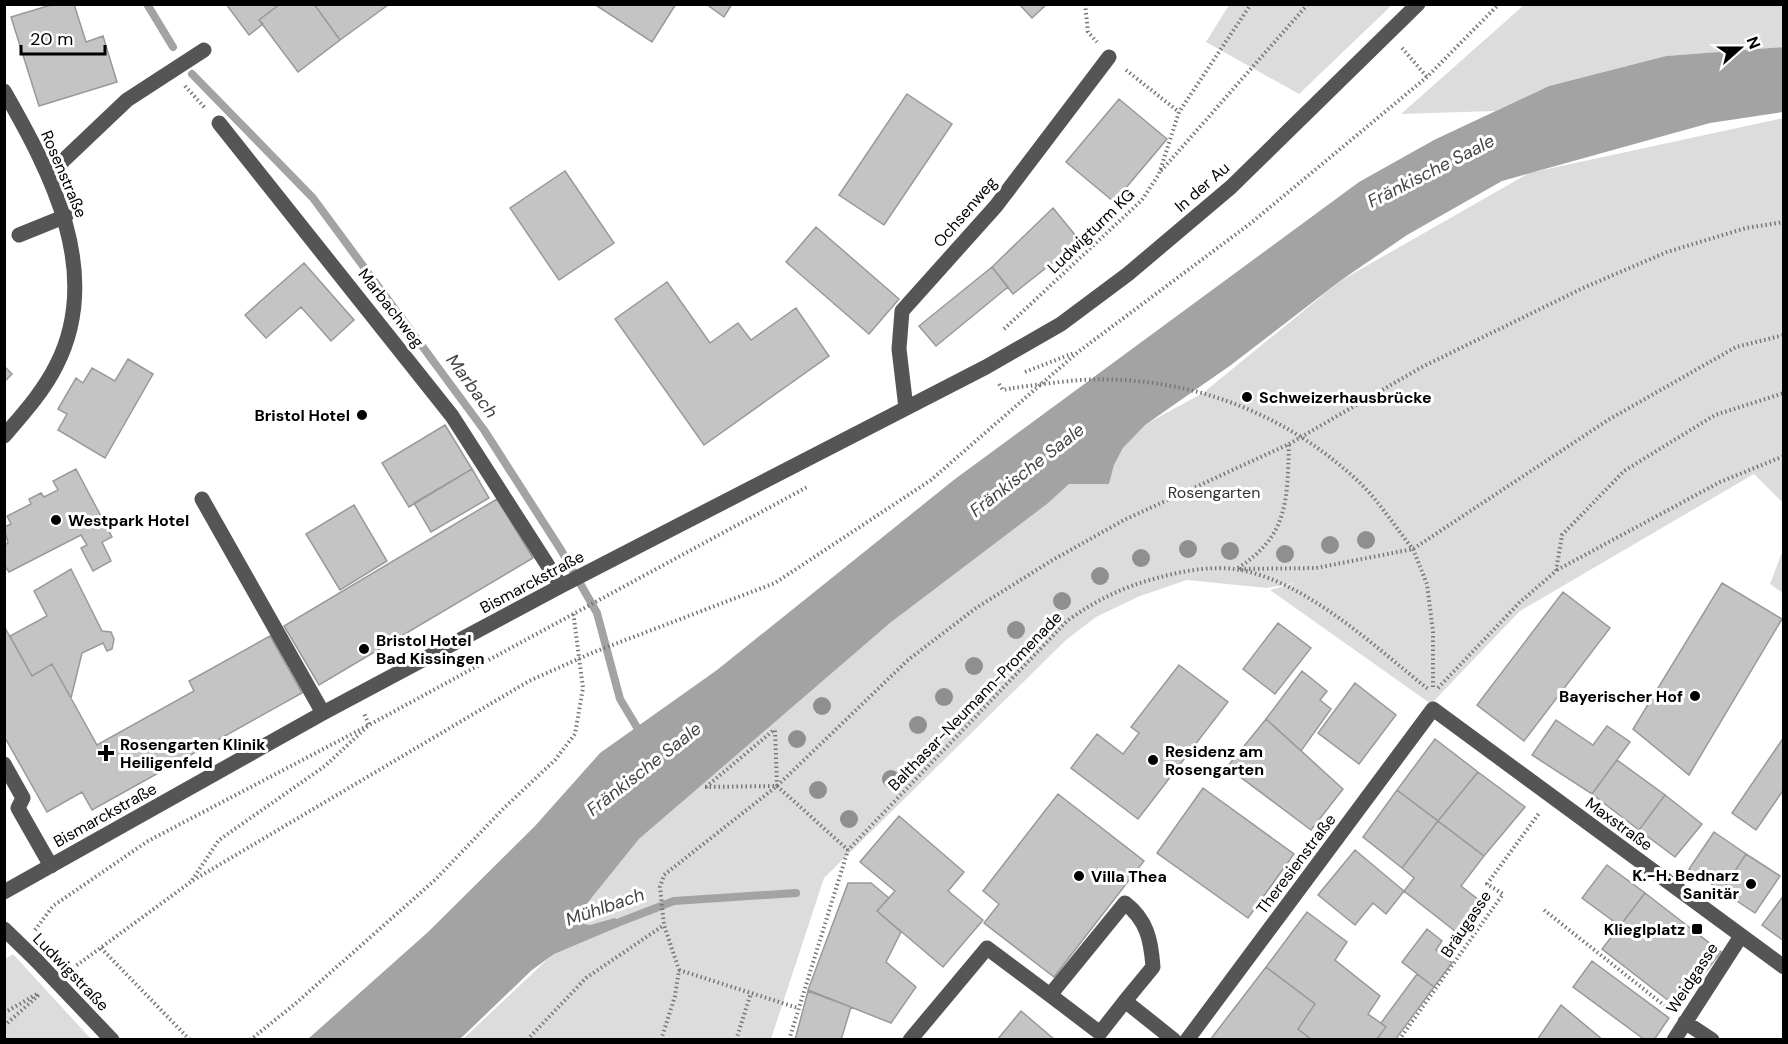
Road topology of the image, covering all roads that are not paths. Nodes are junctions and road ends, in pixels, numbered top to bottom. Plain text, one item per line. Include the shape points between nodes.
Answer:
1 (1418, 4) edge
2 (204, 50) dead end
3 (1109, 57) road end
4 (4, 92) edge
5 (219, 123) road end
6 (48, 175) junction
7 (66, 216) junction
8 (19, 235) dead end
9 (986, 367) joint
10 (906, 408) junction
11 (4, 436) edge
12 (202, 499) dead end
13 (561, 586) junction
14 (1434, 709) joint
15 (323, 713) junction
16 (4, 764) edge
17 (11, 809) edge
18 (51, 866) junction
19 (4, 892) edge
20 (4, 929) edge
21 (1741, 936) junction
22 (1784, 968) edge
23 (1050, 995) junction
24 (1125, 1001) junction
25 (1685, 1022) junction
26 (112, 1040) edge
27 (910, 1040) edge
28 (1174, 1040) edge
29 (1187, 1040) edge
30 (1674, 1040) edge
31 (1712, 1040) edge

1 - 9 street, In der Au via 1230,187 1128,274 1061,324
2 - 6 street via 127,100
3 - 10 street, Ochsenweg via 996,206 902,311 898,349
4 - 6 street, Rosenstraße
5 - 13 street, Marbachweg via 452,416
6 - 7 street, Rosenstraße
7 - 8 street
7 - 11 street, Rosenstraße via 75,270 72,320 57,366
9 - 10 street, Bismarckstraße
10 - 13 street, Bismarckstraße
12 - 15 street
13 - 15 street, Bismarckstraße
14 - 21 street, Maxstraße
14 - 29 street, Theresienstraße
15 - 18 street, Bismarckstraße
16 - 17 street via 22,798
17 - 18 street
18 - 19 street, Bismarckstraße
20 - 26 street, Ludwigstraße, bridge
21 - 22 street, Maxstraße
21 - 25 street, Weidgasse
23 - 24 street via 1100,1033
23 - 24 street via 1125,903 1139,914 1151,941 1153,967
23 - 27 street via 987,948
24 - 28 street
25 - 30 street, Weidgasse
25 - 31 street

